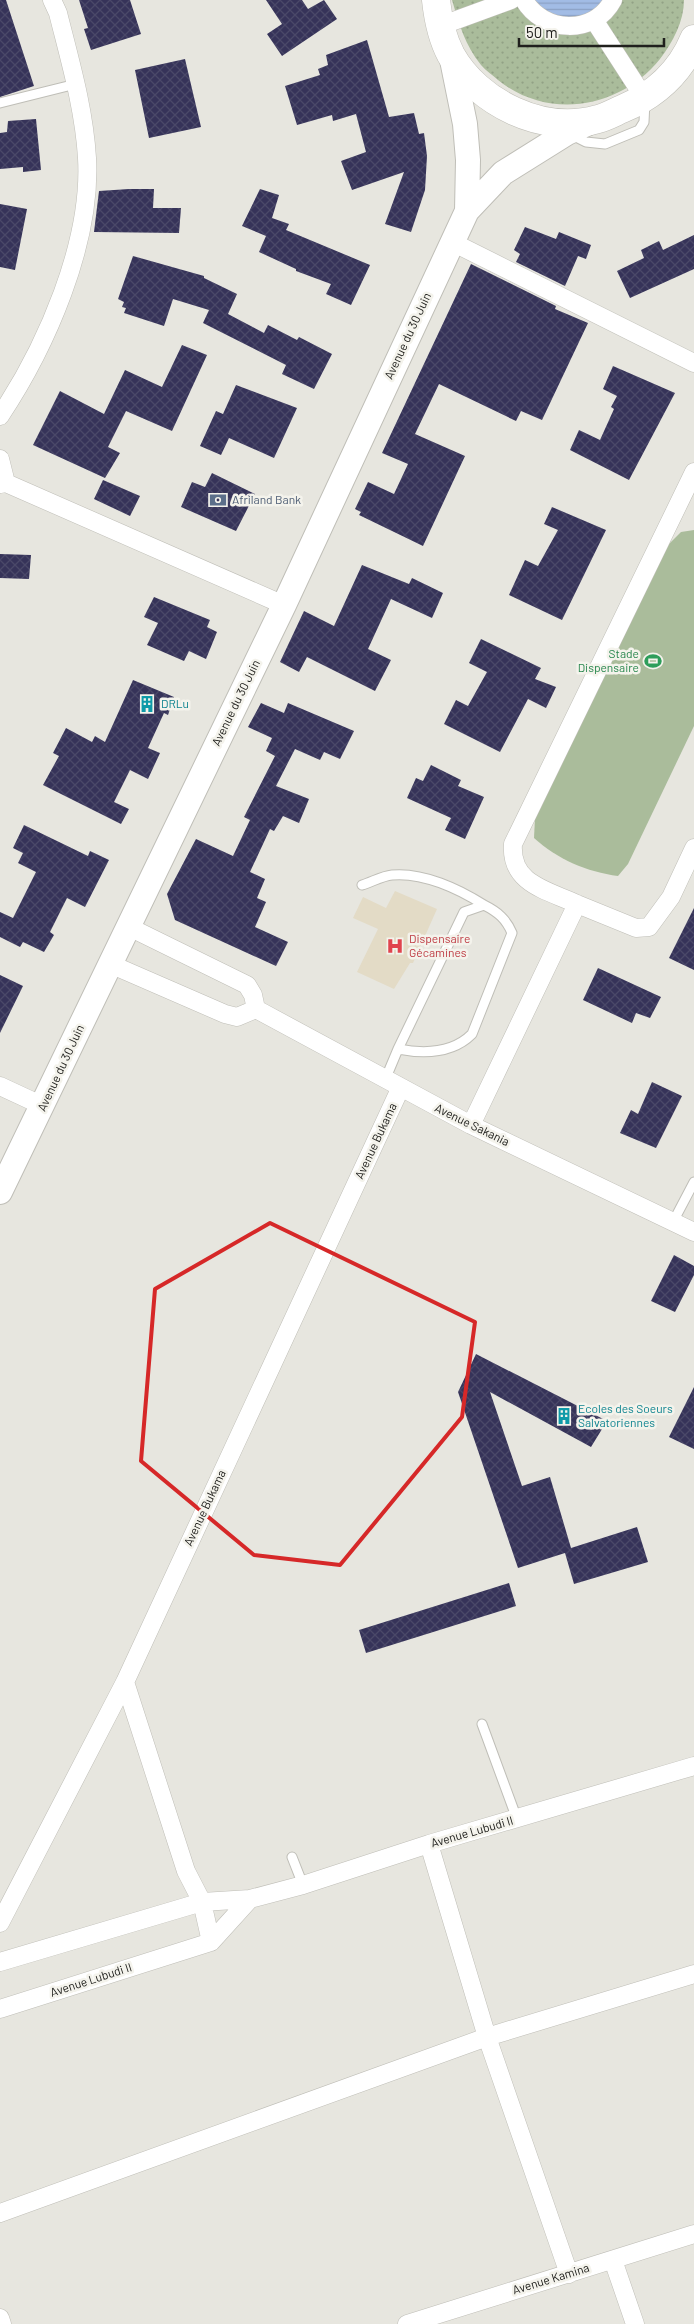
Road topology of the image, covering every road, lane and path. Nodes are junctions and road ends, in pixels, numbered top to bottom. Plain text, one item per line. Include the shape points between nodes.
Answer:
1 (52, 0) edge
2 (511, 0) edge
3 (524, 0) edge
4 (612, 0) edge
5 (435, 12) edge
6 (594, 20) junction
7 (694, 39) edge
8 (451, 54) junction
9 (694, 82) edge
10 (76, 84) junction
11 (653, 93) junction
12 (0, 103) edge
13 (597, 120) junction
14 (568, 133) junction
15 (466, 211) junction
16 (452, 242) junction
17 (694, 363) edge
18 (0, 416) edge
19 (0, 459) edge
20 (694, 472) edge
21 (3, 484) edge
22 (284, 605) junction
23 (694, 848) edge
24 (362, 884) dead end
25 (577, 904) junction
26 (484, 905) junction
27 (127, 926) junction
28 (110, 964) junction
29 (256, 1009) junction
30 (398, 1048) junction
31 (393, 1084) junction
32 (0, 1086) edge
33 (43, 1106) junction
34 (471, 1125) junction
35 (694, 1182) edge
36 (0, 1192) edge
37 (674, 1222) junction
38 (694, 1232) edge
39 (125, 1682) junction
40 (482, 1724) dead end
41 (694, 1766) edge
42 (517, 1819) junction
43 (430, 1844) junction
44 (292, 1857) dead end
45 (303, 1885) junction
46 (250, 1899) junction
47 (202, 1902) junction
48 (0, 1923) edge
49 (212, 1942) junction
50 (0, 1962) edge
51 (694, 1974) edge
52 (0, 2009) edge
53 (487, 2037) junction
54 (0, 2213) edge
55 (694, 2234) edge
56 (613, 2260) junction
57 (569, 2274) junction
58 (0, 2318) edge
59 (2, 2324) edge
60 (407, 2324) edge
61 (635, 2324) edge

1 - 10 street
2 - 5 street
3 - 6 street via 536,15 558,26 570,27
4 - 6 street
5 - 8 highway
6 - 11 street
7 - 11 highway via 679,66
8 - 13 highway via 474,84 503,106 533,118 557,122
8 - 15 street via 468,160
9 - 11 highway
10 - 12 lane
10 - 18 street via 83,112 87,160 77,248 64,290 24,380
11 - 13 highway
11 - 14 lane via 639,130 605,144 586,142
13 - 14 street
14 - 15 street via 503,174
15 - 16 street, Avenue du 30 Juin
16 - 17 street
16 - 22 street, Avenue du 30 Juin
19 - 21 street
20 - 25 street via 513,844 514,864 524,879
21 - 22 street
22 - 27 street, Avenue du 30 Juin
23 - 25 street via 671,897 649,927 636,928
24 - 26 lane via 392,875 418,877 465,893
25 - 34 street
26 - 30 lane via 464,912 458,921
26 - 30 lane via 507,921 512,933 472,1034 461,1045 445,1050 430,1052
27 - 28 street, Avenue du 30 Juin
27 - 29 street via 247,985
28 - 29 street via 225,1014 237,1017
28 - 33 street, Avenue du 30 Juin
29 - 31 street, Avenue Sakania
30 - 31 lane
31 - 34 street, Avenue Sakania
31 - 39 street, Avenue Bukama
32 - 33 street
33 - 36 street, Avenue du 30 Juin
34 - 37 street, Avenue Sakania
35 - 37 lane
37 - 38 street, Avenue Sakania
39 - 47 street via 186,1871
39 - 48 street, Avenue Bukama
40 - 42 lane
41 - 42 street, Avenue Lubudi II
42 - 43 street, Avenue Lubudi II
43 - 45 street, Avenue Lubudi II
43 - 53 street
44 - 45 lane
45 - 46 street, Avenue Lubudi II
46 - 47 street, Avenue Lubudi II
46 - 49 street
47 - 49 street
47 - 50 street, Avenue Lubudi II
49 - 52 street, Avenue Lubudi II
51 - 53 street
53 - 54 street
53 - 57 street
55 - 56 street, Avenue Kamina
56 - 57 street, Avenue Kamina
56 - 61 street
57 - 60 street, Avenue Kamina
58 - 59 street

